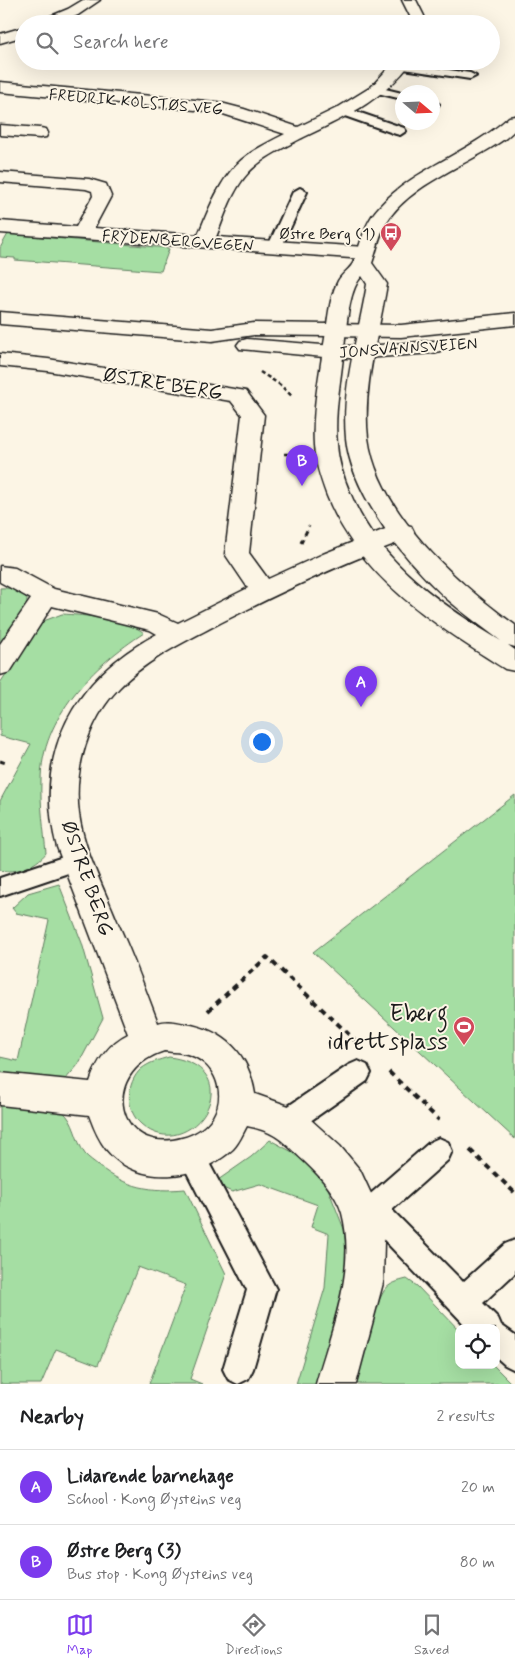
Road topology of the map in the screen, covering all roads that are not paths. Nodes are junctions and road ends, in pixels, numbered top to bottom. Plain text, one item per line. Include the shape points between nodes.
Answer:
1 (93, 0) edge
2 (409, 0) edge
3 (66, 15) edge
4 (416, 15) edge
5 (15, 34) edge
6 (0, 39) edge
7 (396, 70) edge
8 (439, 70) edge
9 (470, 76) dead end
10 (0, 88) edge
11 (377, 90) junction
12 (395, 94) edge
13 (343, 111) junction
14 (515, 121) edge
15 (0, 130) edge
16 (400, 131) dead end
17 (40, 133) dead end
18 (299, 133) junction
19 (0, 177) edge
20 (300, 192) dead end
21 (0, 227) edge
22 (81, 234) junction
23 (204, 243) junction
24 (274, 246) junction
25 (364, 258) junction
26 (0, 318) edge
27 (515, 319) edge
28 (515, 338) edge
29 (335, 342) junction
30 (368, 342) junction
31 (0, 360) edge
32 (402, 532) junction
33 (366, 544) junction
34 (2, 572) edge
35 (264, 591) junction
36 (46, 596) junction
37 (175, 636) junction
38 (515, 638) edge
39 (515, 662) edge
40 (0, 665) edge
41 (78, 861) junction
42 (0, 888) edge
43 (148, 1041) junction
44 (358, 1073) dead end
45 (0, 1090) edge
46 (105, 1100) junction
47 (236, 1107) junction
48 (288, 1122) junction
49 (439, 1151) dead end
50 (191, 1155) junction
51 (366, 1210) junction
52 (515, 1254) edge
53 (463, 1302) junction
54 (484, 1324) edge
55 (500, 1341) edge
56 (515, 1354) edge
57 (238, 1369) dead end
58 (336, 1384) edge

1 - 3 street
2 - 4 street
5 - 6 street
7 - 11 street
8 - 9 lane
10 - 18 street, FREDRIK KOLSTØS VEG via 217,106
11 - 12 lane
11 - 13 street
13 - 16 lane
13 - 18 street
14 - 25 street via 500,135 398,198 376,223
15 - 17 street
18 - 23 street via 257,156 243,168 224,195
19 - 22 street, FRYDENBERGVEGEN via 89,184 100,188 102,196
20 - 24 lane, FRYDENBERGVEGEN
21 - 22 street, FRYDENBERGVEGEN
22 - 23 street, FRYDENBERGVEGEN
23 - 24 street, FRYDENBERGVEGEN
24 - 25 street, FRYDENBERGVEGEN
25 - 29 street via 347,282
25 - 30 street via 377,284
26 - 29 street, JONSVANNSVEIEN via 212,335 250,346
27 - 30 street, JONSVANNSVEIEN via 420,330
28 - 30 street, JONSVANNSVEIEN via 457,345
29 - 30 street, JONSVANNSVEIEN
29 - 33 street via 325,410 328,465 352,526
30 - 32 street via 357,402 357,439 368,475
31 - 35 street, ØSTRE BERG via 238,396 253,415 237,554
32 - 33 street, ØSTRE BERG
32 - 38 street via 454,591
33 - 35 street, ØSTRE BERG
33 - 39 street via 386,569 440,616
34 - 36 street
35 - 37 street, ØSTRE BERG
36 - 37 street via 158,623
36 - 40 street
37 - 41 street, ØSTRE BERG via 129,664 109,681 79,726 65,773 63,799
41 - 42 lane
41 - 43 street, ØSTRE BERG
43 - 46 street via 134,1048 117,1064 107,1085
43 - 47 street via 164,1036 181,1036 213,1048 226,1060 234,1074 238,1090
44 - 48 lane
45 - 46 street
46 - 50 street via 107,1118 115,1133 128,1146 145,1155 164,1159
47 - 48 street
47 - 50 street via 230,1124 218,1139
48 - 51 street via 327,1158
49 - 51 lane
50 - 57 lane via 262,1289
51 - 53 lane
51 - 58 street via 364,1283
52 - 53 lane
53 - 54 lane
55 - 56 lane

